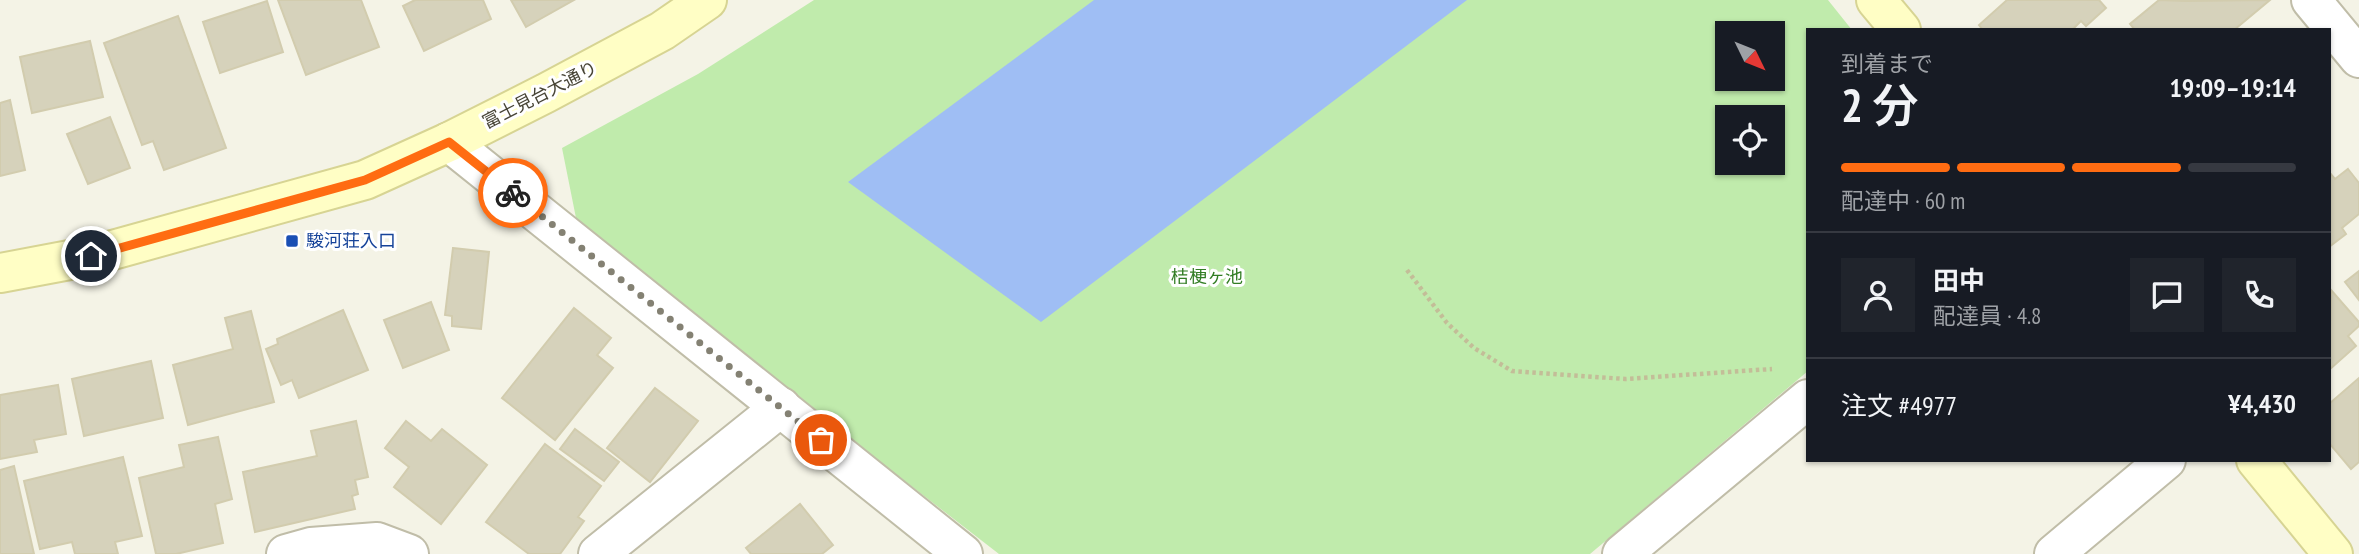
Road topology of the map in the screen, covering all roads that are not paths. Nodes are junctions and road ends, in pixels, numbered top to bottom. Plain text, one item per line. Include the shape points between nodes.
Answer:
1 (708, 0) edge
2 (1876, 0) edge
3 (2311, 0) edge
4 (1899, 28) edge
5 (2359, 58) edge
6 (449, 142) junction
7 (0, 273) edge
8 (1806, 401) edge
9 (780, 407) junction
10 (2164, 462) edge
11 (2258, 462) edge
12 (286, 554) edge
13 (409, 554) edge
14 (598, 554) edge
15 (963, 554) edge
16 (1622, 554) edge
17 (2054, 554) edge
18 (2333, 554) edge

1 - 6 street, 富士見台大通り via 662,31
2 - 4 street
3 - 5 street
6 - 7 street, 富士見台大通り via 365,180 91,256
6 - 9 street
8 - 16 street
9 - 14 street
9 - 15 street
10 - 17 street
11 - 18 street
12 - 13 street via 311,547 377,542

